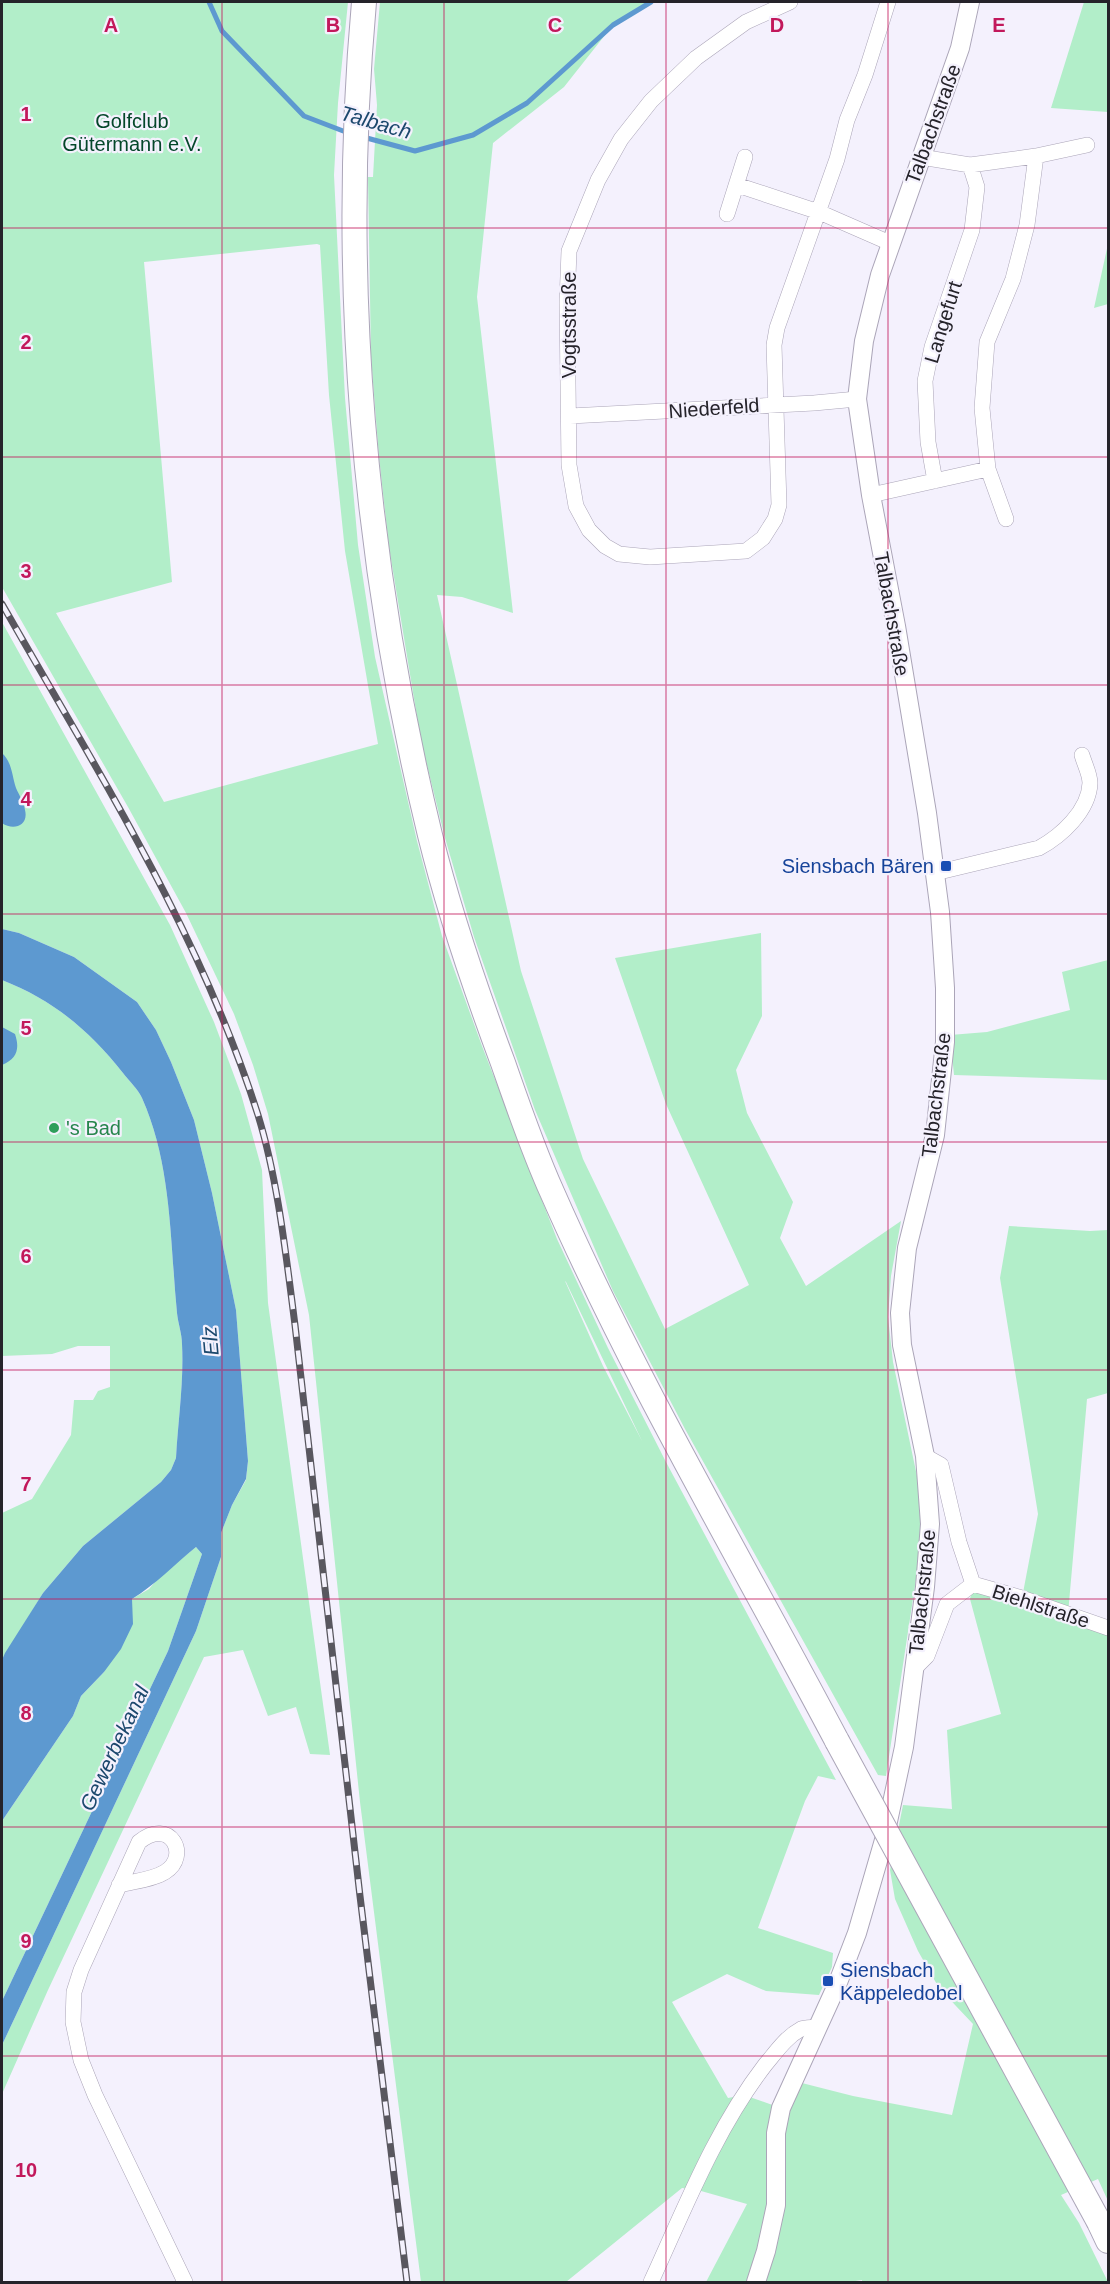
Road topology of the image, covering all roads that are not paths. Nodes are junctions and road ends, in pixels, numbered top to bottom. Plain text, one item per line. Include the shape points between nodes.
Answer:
1 (364, 2) edge
2 (790, 2) edge
3 (888, 2) edge
4 (968, 2) edge
5 (1087, 145) dead end
6 (1036, 156) junction
7 (746, 157) dead end
8 (921, 157) junction
9 (970, 165) junction
10 (736, 185) junction
11 (819, 212) junction
12 (727, 214) dead end
13 (890, 243) junction
14 (857, 399) junction
15 (776, 404) junction
16 (570, 416) junction
17 (988, 469) junction
18 (935, 481) junction
19 (871, 495) junction
20 (1006, 519) dead end
21 (1082, 755) dead end
22 (935, 873) junction
23 (925, 1456) junction
24 (973, 1584) junction
25 (1108, 1628) edge
26 (914, 1670) junction
27 (119, 1885) dead end
28 (819, 2027) junction
29 (1104, 2231) edge
30 (185, 2283) edge
31 (651, 2283) edge
32 (756, 2283) edge

1 - 29 highway, bridge via 354,177 363,432 393,661 431,839 457,927 519,1108 581,1255 695,1479
2 - 16 street, Vogtsstraße via 746,22 696,58 638,116 598,180 569,251
3 - 11 street
4 - 8 street, Talbachstraße via 960,48
5 - 6 street
6 - 9 street
6 - 17 street via 1027,225 1013,279 987,342 982,408
7 - 10 street
8 - 9 street
8 - 13 street, Talbachstraße
9 - 18 street, Langefurt via 977,187 972,230 932,346 925,381 928,442
10 - 11 street
10 - 12 street
11 - 13 street
11 - 15 street via 777,328
13 - 14 street, Talbachstraße via 864,341
14 - 15 street, Niederfeld
14 - 19 street, Talbachstraße
15 - 16 street, Niederfeld
15 - 16 street, Vogtsstraße via 779,505 763,538 747,551 650,557 619,554 589,530 576,506 569,465
17 - 18 street
17 - 20 street
18 - 19 street
19 - 22 street, Talbachstraße via 919,758
21 - 22 street via 1090,782 1086,796 1081,809 1052,841 1039,848
22 - 23 street, Talbachstraße via 945,988 945,1042 935,1135 907,1248 900,1313 902,1344
23 - 24 street, Biehlstraße via 941,1466
23 - 26 street, Talbachstraße via 930,1524
24 - 25 street, Biehlstraße
24 - 26 street, Biehlstraße via 947,1604 927,1656
26 - 28 street, Talbachstraße via 904,1747 884,1840 857,1933
27 - 30 street via 81,1970 74,1992 73,2022 81,2060 95,2095
28 - 31 street via 803,2028 789,2037 737,2105
28 - 32 street, Talbachstraße via 781,2108 776,2133 776,2205

